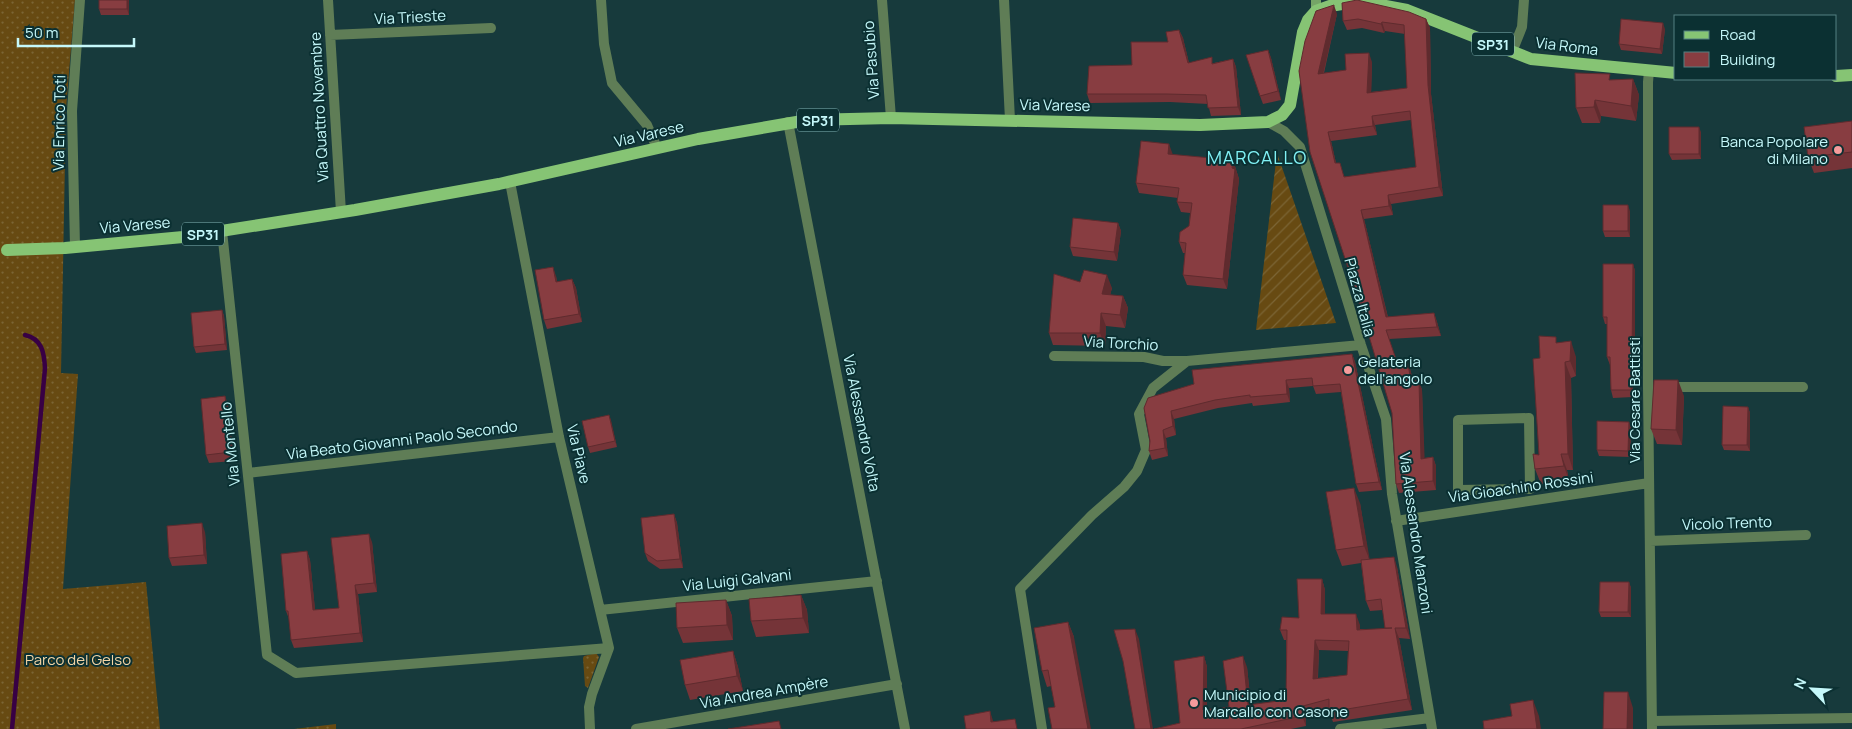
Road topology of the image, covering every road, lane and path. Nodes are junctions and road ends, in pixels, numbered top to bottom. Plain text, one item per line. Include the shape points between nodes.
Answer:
1 (80, 0) edge
2 (328, 0) edge
3 (601, 0) edge
4 (882, 0) edge
5 (1004, 0) edge
6 (1524, 0) edge
7 (1316, 6) edge
8 (491, 28) dead end
9 (330, 35) junction
10 (1512, 52) junction
11 (1649, 71) junction
12 (1674, 73) edge
13 (1852, 75) edge
14 (1837, 76) edge
15 (891, 118) junction
16 (1010, 120) junction
17 (788, 122) junction
18 (1268, 122) junction
19 (657, 148) junction
20 (510, 182) junction
21 (340, 212) junction
22 (222, 231) junction
23 (75, 247) junction
24 (7, 250) dead end
25 (1361, 345) junction
26 (1054, 356) dead end
27 (1186, 361) junction
28 (1648, 387) junction
29 (1803, 387) dead end
30 (559, 437) junction
31 (248, 473) junction
32 (1649, 483) junction
33 (1530, 488) joint
34 (1396, 520) junction
35 (1806, 535) dead end
36 (1650, 541) junction
37 (877, 581) junction
38 (600, 610) junction
39 (609, 648) junction
40 (897, 684) junction
41 (1852, 718) edge
42 (1431, 724) edge
43 (1652, 725) edge
44 (590, 729) edge
45 (636, 729) edge
46 (905, 729) edge
47 (1042, 729) edge
48 (1340, 729) edge

1 - 23 street, Via Enrico Toti via 72,111
2 - 9 street, Via Quattro Novembre
3 - 19 street via 604,44 612,83 647,125
4 - 15 street, Via Pasubio
5 - 16 street
6 - 10 street via 1522,27
7 - 10 main road, Via Roma / SP31 via 1360,0 1395,7
7 - 18 main road, SP31 via 1304,32 1290,105 1286,112
8 - 9 street, Via Trieste
9 - 21 street, Via Quattro Novembre
10 - 11 main road, Via Roma / SP31 via 1538,60
11 - 12 main road, Via Roma / SP31
11 - 28 street, Via Cesare Battisti
13 - 14 main road
15 - 16 main road, Via Varese / SP31
15 - 17 main road, Via Varese / SP31
16 - 18 main road, Via Varese / SP31 via 1200,125
17 - 19 main road, Via Varese / SP31
17 - 37 street, Via Alessandro Volta
18 - 25 street, Piazza Italia via 1284,131 1300,147
19 - 20 main road, Via Varese / SP31
20 - 21 main road, Via Varese / SP31
20 - 30 street, Via Piave
21 - 22 main road, Via Varese / SP31
22 - 23 main road, Via Varese / SP31
22 - 31 street, Via Montello
23 - 24 main road, Via Varese / SP31
25 - 27 street, Piazza Italia
25 - 34 street, Via Alessandro Manzoni via 1386,419
26 - 27 street, Via Torchio
27 - 47 street via 1153,388 1139,414 1146,450 1137,471 1020,589
28 - 29 street
28 - 32 street, Via Cesare Battisti
30 - 31 street, Via Beato Giovanni Paolo Secondo
30 - 38 street, Via Piave
31 - 39 street, Via Montello via 268,655 296,673
32 - 34 street, Via Gioachino Rossini
32 - 36 street, Via Cesare Battisti
33 - 33 street via 1458,490 1458,420 1529,418
34 - 42 street, Via Alessandro Manzoni
35 - 36 street, Vicolo Trento
36 - 43 street, Via Cesare Battisti
37 - 38 street, Via Luigi Galvani
37 - 40 street, Via Alessandro Volta
38 - 39 street, Via Piave
39 - 44 street via 592,694
40 - 45 street, Via Andrea Ampère
40 - 46 street, Via Alessandro Volta
41 - 43 street
42 - 48 street

